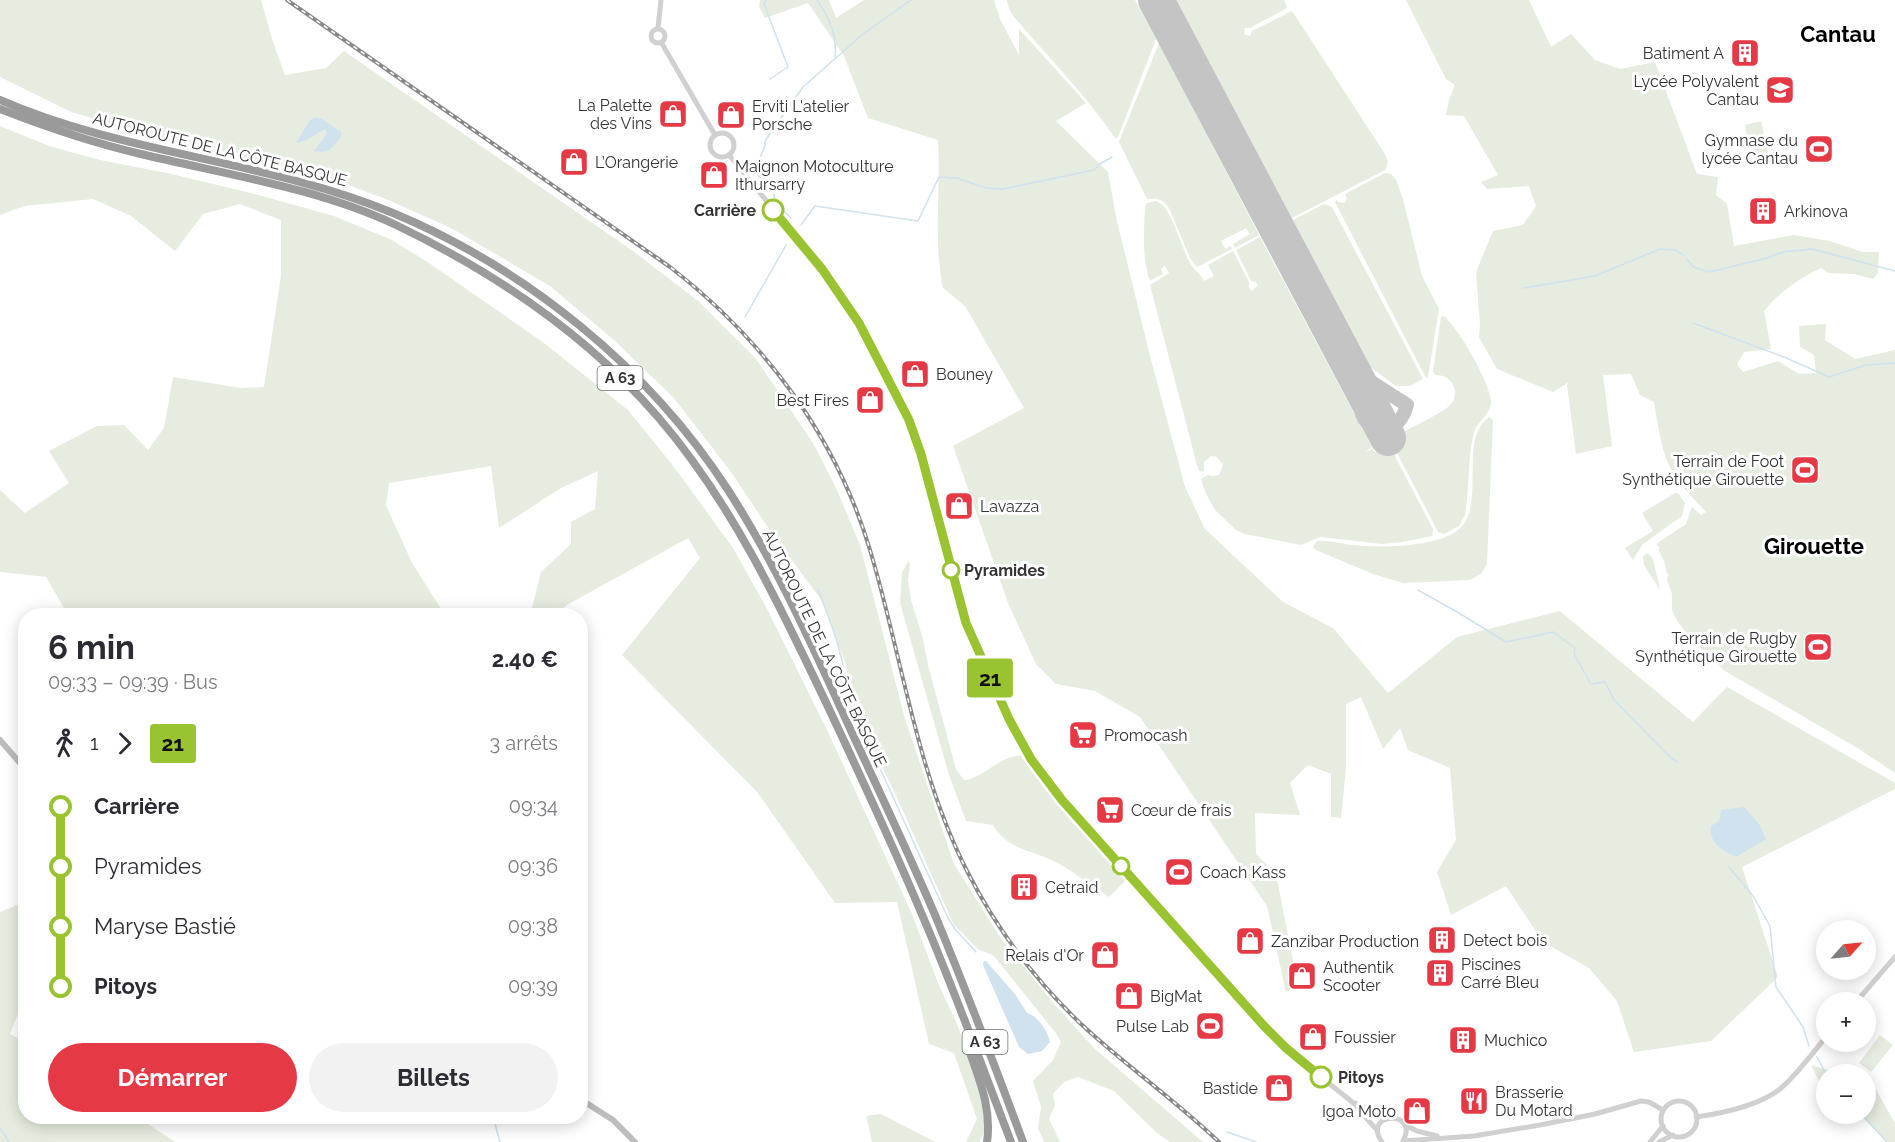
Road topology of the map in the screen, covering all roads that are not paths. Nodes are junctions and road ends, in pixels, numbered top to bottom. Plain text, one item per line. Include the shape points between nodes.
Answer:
1 (661, 0) edge
2 (658, 28) junction
3 (661, 42) junction
4 (0, 100) edge
5 (0, 110) edge
6 (716, 135) junction
7 (729, 155) junction
8 (0, 740) edge
9 (18, 761) edge
10 (1895, 957) edge
11 (1865, 992) edge
12 (969, 1032) junction
13 (1816, 1049) edge
14 (1351, 1101) junction
15 (588, 1104) edge
16 (1011, 1109) junction
17 (1663, 1110) junction
18 (1696, 1117) junction
19 (1386, 1119) junction
20 (1404, 1125) junction
21 (1662, 1126) junction
22 (1377, 1130) junction
23 (1673, 1135) junction
24 (1442, 1137) junction
25 (1403, 1141) edge
26 (635, 1142) edge
27 (987, 1142) edge
28 (1011, 1142) edge
29 (1023, 1142) edge
30 (1028, 1142) edge
31 (1382, 1142) edge
32 (1650, 1142) edge
33 (1659, 1142) edge

1 - 2 street
2 - 3 street via 665,34
2 - 3 street via 651,37
3 - 6 street
4 - 16 highway, AUTOROUTE DE LA CÔTE BASQUE / A 63 via 70,125 295,179 394,213 496,266 550,303 626,368 663,406 726,488 792,604 935,915
5 - 12 highway, AUTOROUTE DE LA CÔTE BASQUE / A 63 via 138,154 333,201 392,223 491,276 542,310 616,374 656,414 687,453 753,555 889,836
6 - 7 street via 727,134 733,139
6 - 7 street via 711,140 711,151 721,157
7 - 14 street via 822,269 859,323 892,386 921,454 966,623 1009,719 1037,769 1264,1026
8 - 9 main road
10 - 11 street
12 - 27 highway via 968,1047 988,1106
12 - 28 highway, AUTOROUTE DE LA CÔTE BASQUE / A 63
13 - 18 street via 1773,1093 1722,1113
14 - 19 street
14 - 22 street
15 - 26 main road via 618,1124
16 - 29 highway, AUTOROUTE DE LA CÔTE BASQUE / A 63
16 - 30 highway
17 - 18 street via 1672,1102 1683,1101 1693,1108
17 - 21 street
17 - 24 street via 1641,1101 1540,1125
18 - 23 street via 1689,1134
19 - 20 street via 1396,1118
19 - 22 street
20 - 24 street
20 - 25 street
21 - 23 street
21 - 32 street
22 - 31 street
23 - 33 street
24 - 25 street

